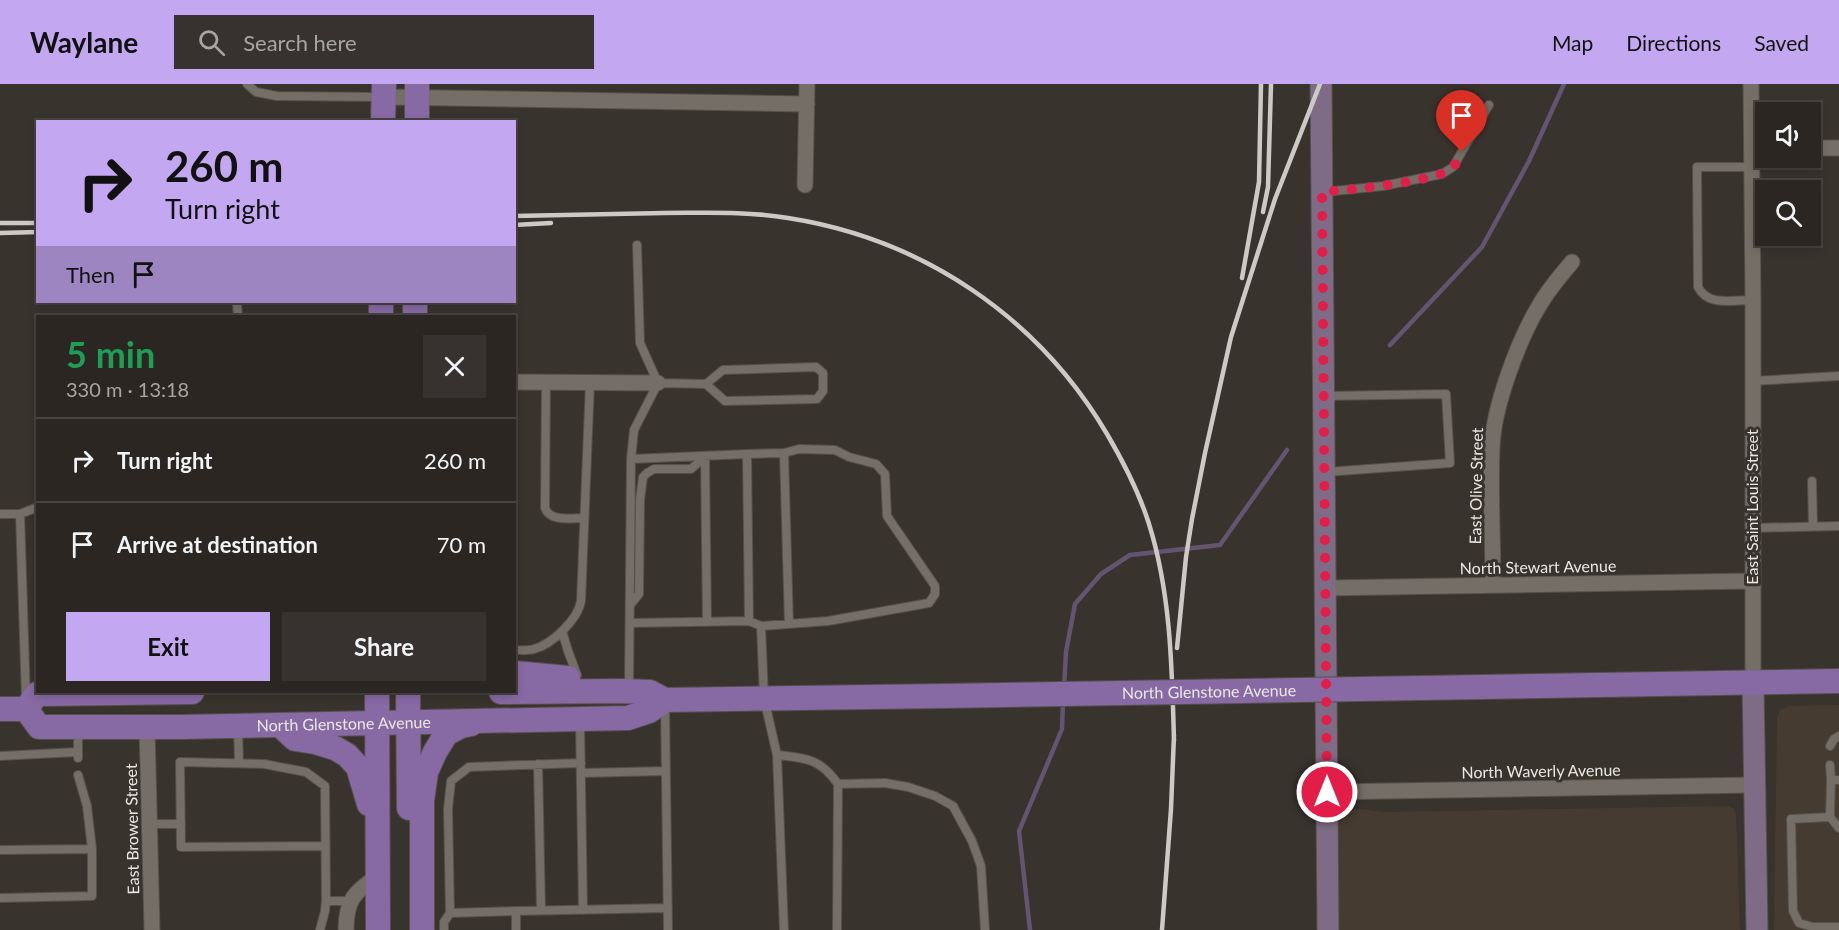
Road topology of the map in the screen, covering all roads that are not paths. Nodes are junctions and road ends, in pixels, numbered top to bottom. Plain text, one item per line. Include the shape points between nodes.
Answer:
1 (247, 84) edge
2 (807, 84) edge
3 (1321, 84) edge
4 (1750, 84) edge
5 (384, 90) edge
6 (417, 91) edge
7 (807, 104) junction
8 (1489, 105) dead end
9 (383, 120) edge
10 (417, 120) edge
11 (1755, 125) edge
12 (1839, 147) edge
13 (1821, 148) edge
14 (1755, 157) edge
15 (1751, 167) junction
16 (805, 184) dead end
17 (1322, 192) junction
18 (638, 245) dead end
19 (1572, 262) dead end
20 (1753, 300) junction
21 (237, 304) dead end
22 (238, 315) edge
23 (1839, 376) edge
24 (1753, 381) junction
25 (516, 382) edge
26 (546, 382) junction
27 (590, 382) junction
28 (658, 383) junction
29 (706, 384) junction
30 (1324, 396) junction
31 (784, 453) junction
32 (747, 454) junction
33 (705, 457) junction
34 (631, 459) junction
35 (1325, 472) junction
36 (1812, 481) dead end
37 (36, 508) edge
38 (0, 514) edge
39 (20, 514) junction
40 (584, 518) junction
41 (1813, 526) junction
42 (1839, 526) edge
43 (1752, 528) junction
44 (1752, 581) junction
45 (1493, 585) junction
46 (1326, 588) junction
47 (630, 605) junction
48 (749, 621) junction
49 (707, 622) junction
50 (630, 623) junction
51 (789, 624) junction
52 (761, 626) junction
53 (562, 631) junction
54 (516, 650) edge
55 (516, 673) edge
56 (1839, 681) edge
57 (1753, 682) junction
58 (580, 686) junction
59 (516, 691) edge
60 (626, 691) junction
61 (94, 693) edge
62 (377, 693) edge
63 (408, 693) edge
64 (764, 698) junction
65 (665, 700) junction
66 (0, 709) edge
67 (26, 709) junction
68 (580, 719) junction
69 (487, 721) junction
70 (376, 722) junction
71 (408, 722) junction
72 (280, 725) junction
73 (238, 726) junction
74 (78, 727) junction
75 (147, 727) junction
76 (1839, 736) edge
77 (1830, 746) dead end
78 (777, 755) junction
79 (0, 756) edge
80 (239, 763) junction
81 (580, 763) junction
82 (538, 764) junction
83 (1830, 765) dead end
84 (666, 771) junction
85 (581, 773) junction
86 (78, 775) dead end
87 (1835, 780) edge
88 (838, 784) junction
89 (1755, 785) junction
90 (1327, 792) junction
91 (1830, 817) junction
92 (150, 824) junction
93 (181, 824) junction
94 (1839, 828) edge
95 (377, 841) junction
96 (325, 846) junction
97 (92, 849) junction
98 (0, 850) edge
99 (378, 876) junction
100 (0, 898) edge
101 (326, 901) junction
102 (350, 901) junction
103 (668, 908) junction
104 (541, 910) junction
105 (583, 910) junction
106 (516, 911) junction
107 (450, 913) junction
108 (1839, 927) edge
109 (152, 930) edge
110 (320, 930) edge
111 (346, 930) edge
112 (378, 930) edge
113 (409, 930) edge
114 (422, 930) edge
115 (444, 930) edge
116 (516, 930) edge
117 (668, 930) edge
118 (784, 930) edge
119 (837, 930) edge
120 (985, 930) edge
121 (1328, 930) edge
122 (1757, 930) edge

1 - 5 lane via 256,92 277,96
2 - 7 street
3 - 17 main road
4 - 11 street, East Saint Louis Street
5 - 6 street
5 - 9 main road
6 - 7 street
6 - 10 main road
7 - 16 street
8 - 17 lane via 1453,167 1442,174 1383,186
12 - 13 street
14 - 15 street, East Saint Louis Street
15 - 20 street, East Saint Louis Street
15 - 20 lane via 1697,167 1698,287 1711,300
17 - 30 main road
18 - 28 lane via 640,343
19 - 45 street, East Olive Street via 1538,307 1497,414 1492,447
20 - 24 street, East Saint Louis Street
21 - 22 lane
23 - 24 lane
24 - 43 street, East Saint Louis Street
25 - 26 street
26 - 27 street
26 - 40 lane via 545,508 552,517
27 - 28 street
27 - 40 lane
28 - 29 lane
28 - 34 lane via 634,430
29 - 29 lane via 724,401 817,399 823,391 823,373 816,367 723,370
30 - 35 main road
30 - 35 lane via 1446,394 1450,463
31 - 32 lane
31 - 51 lane
31 - 51 lane via 799,449 835,450 876,464 885,474 887,516 935,586 929,603
32 - 33 lane
32 - 48 lane
33 - 34 lane
33 - 47 lane via 691,469 654,469 644,477 640,500 639,594
33 - 49 lane
34 - 47 lane
35 - 46 main road
36 - 41 lane
37 - 39 lane
38 - 39 lane
39 - 67 lane
40 - 53 lane via 580,606
41 - 42 lane
41 - 43 lane
43 - 44 street, East Saint Louis Street
44 - 45 street, North Stewart Avenue
44 - 57 street, East Saint Louis Street
45 - 46 street, North Stewart Avenue
46 - 90 main road
47 - 50 lane
48 - 49 lane
48 - 52 lane
49 - 50 lane
50 - 60 lane
51 - 52 lane
52 - 64 lane
53 - 54 lane via 533,650
53 - 58 lane
55 - 58 main road
56 - 57 main road, North Glenstone Avenue
57 - 64 main road, North Glenstone Avenue, bridge
57 - 89 main road, East Saint Louis Street
58 - 59 main road
58 - 60 main road, North Glenstone Avenue
60 - 65 main road, North Glenstone Avenue via 650,692
61 - 67 main road via 37,694
62 - 70 main road
63 - 71 main road
64 - 65 main road, North Glenstone Avenue
64 - 78 lane
65 - 68 main road, North Glenstone Avenue via 649,711 627,718
65 - 84 lane
66 - 67 main road
67 - 74 main road, North Glenstone Avenue via 39,727
68 - 69 main road, North Glenstone Avenue
68 - 81 lane
69 - 71 main road, North Glenstone Avenue
69 - 114 main road via 461,726 446,734 426,772 422,801
70 - 71 main road, North Glenstone Avenue
70 - 72 main road, North Glenstone Avenue
70 - 95 main road
71 - 113 main road
72 - 73 main road, North Glenstone Avenue
72 - 95 main road via 295,739 335,748 358,767
73 - 75 main road, North Glenstone Avenue
73 - 80 lane
74 - 75 main road, North Glenstone Avenue
74 - 79 lane via 77,755
75 - 92 street, East Brower Street
76 - 77 lane
78 - 88 lane via 818,762
78 - 118 lane
80 - 93 lane via 180,762
80 - 96 lane via 306,772 325,786
81 - 82 lane
81 - 85 lane
82 - 104 lane
82 - 107 lane via 469,767 451,781
83 - 87 lane
84 - 85 lane
84 - 103 lane
85 - 105 lane
86 - 97 lane via 87,806
87 - 91 lane
88 - 119 lane
88 - 120 lane via 885,783 908,787 953,806 981,866
89 - 90 street, North Waverly Avenue
89 - 122 main road, East Saint Louis Street
90 - 121 main road
91 - 94 lane
91 - 108 lane via 1791,819 1793,911 1799,923
92 - 93 lane
92 - 109 street, East Brower Street
93 - 96 lane via 181,847
95 - 99 main road
96 - 101 lane
97 - 98 lane
97 - 100 lane via 92,896
99 - 102 street via 360,887
99 - 112 main road
101 - 102 lane
101 - 110 lane
102 - 111 street
103 - 105 lane
103 - 117 lane
104 - 105 lane
104 - 106 lane
106 - 107 lane
106 - 116 lane
107 - 115 lane

